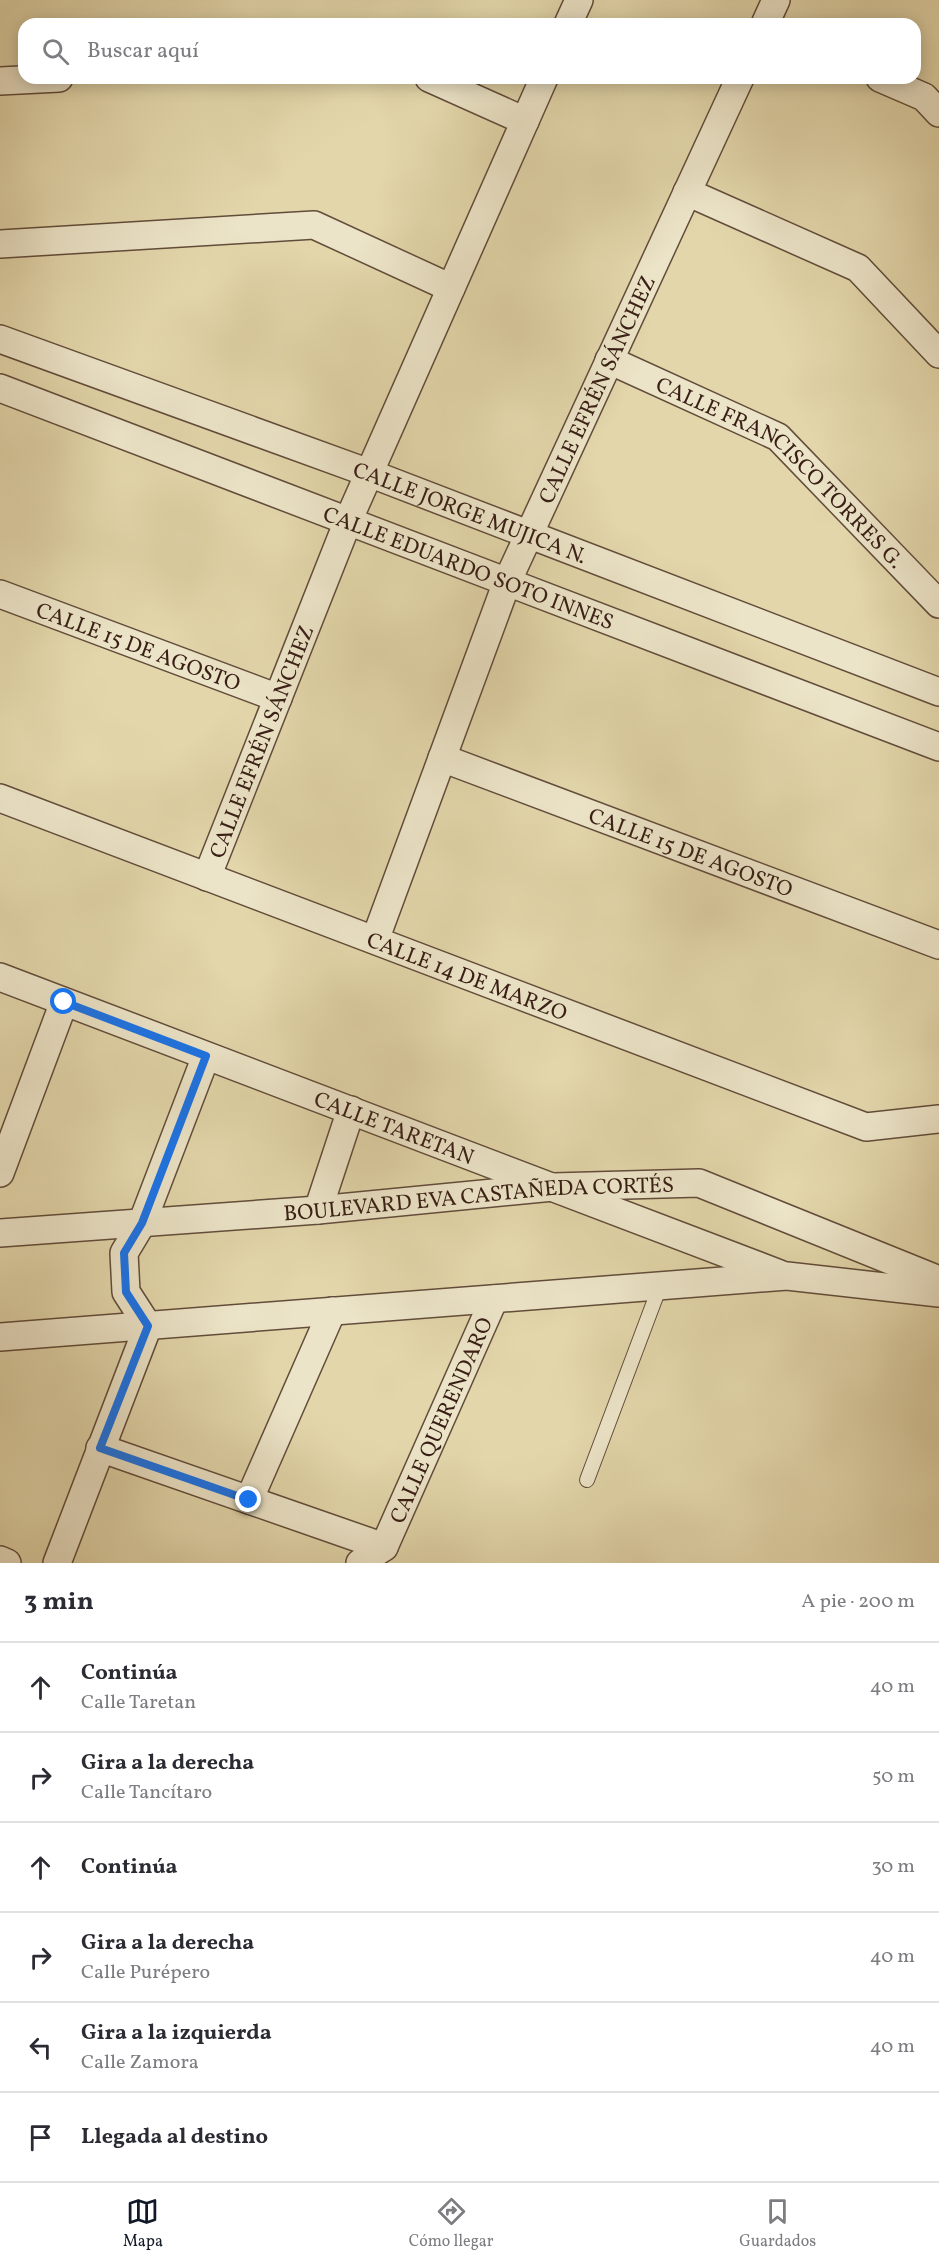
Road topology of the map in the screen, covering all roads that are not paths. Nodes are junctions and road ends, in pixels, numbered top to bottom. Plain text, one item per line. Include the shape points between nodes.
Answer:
1 (579, 0) edge
2 (776, 0) edge
3 (571, 18) edge
4 (768, 18) edge
5 (18, 80) edge
6 (0, 81) edge
7 (442, 84) edge
8 (541, 84) edge
9 (737, 84) edge
10 (894, 84) edge
11 (939, 113) edge
12 (525, 121) junction
13 (687, 192) junction
14 (0, 244) edge
15 (451, 288) junction
16 (0, 339) edge
17 (939, 354) edge
18 (609, 360) junction
19 (0, 388) edge
20 (369, 473) junction
21 (348, 521) junction
22 (529, 534) junction
23 (507, 582) junction
24 (0, 594) edge
25 (939, 604) edge
26 (939, 692) edge
27 (278, 698) junction
28 (939, 747) edge
29 (442, 759) junction
30 (0, 798) edge
31 (207, 877) junction
32 (375, 940) junction
33 (939, 945) edge
34 (0, 977) edge
35 (64, 1002) junction
36 (206, 1056) junction
37 (351, 1110) junction
38 (939, 1119) edge
39 (0, 1173) edge
40 (553, 1187) junction
41 (318, 1210) junction
42 (142, 1223) junction
43 (0, 1233) edge
44 (787, 1276) junction
45 (939, 1280) edge
46 (660, 1286) junction
47 (939, 1293) edge
48 (494, 1299) junction
49 (332, 1311) junction
50 (148, 1326) junction
51 (0, 1337) edge
52 (100, 1448) junction
53 (587, 1480) dead end
54 (249, 1500) junction
55 (384, 1547) junction
56 (0, 1560) edge
57 (7, 1563) edge
58 (57, 1563) edge
59 (360, 1563) edge

1 - 3 street
2 - 4 street
5 - 6 street
7 - 12 street
8 - 12 street, CALLE EFRÉN SÁNCHEZ
9 - 13 street, CALLE EFRÉN SÁNCHEZ
10 - 11 street via 924,97
12 - 15 street, CALLE EFRÉN SÁNCHEZ
13 - 17 street via 858,268
13 - 18 street, CALLE EFRÉN SÁNCHEZ
14 - 15 street via 314,225
15 - 20 street, CALLE EFRÉN SÁNCHEZ
16 - 20 street, CALLE JORGE MUJICA N.
18 - 22 street, CALLE EFRÉN SÁNCHEZ
18 - 25 street, CALLE FRANCISCO TORRES G. via 778,437
19 - 21 street, CALLE EDUARDO SOTO INNES
20 - 21 street, CALLE EFRÉN SÁNCHEZ
20 - 22 street, CALLE JORGE MUJICA N.
21 - 23 street, CALLE EDUARDO SOTO INNES
21 - 27 street, CALLE EFRÉN SÁNCHEZ
22 - 23 street, CALLE EFRÉN SÁNCHEZ
22 - 26 street, CALLE JORGE MUJICA N.
23 - 28 street, CALLE EDUARDO SOTO INNES
23 - 29 street, CALLE EFRÉN SÁNCHEZ
24 - 27 street, CALLE 15 DE AGOSTO
27 - 31 street, CALLE EFRÉN SÁNCHEZ
29 - 32 street, CALLE EFRÉN SÁNCHEZ
29 - 33 street, CALLE 15 DE AGOSTO
30 - 31 street, CALLE 14 DE MARZO
31 - 32 street, CALLE 14 DE MARZO
32 - 38 street, CALLE 14 DE MARZO via 866,1127
34 - 35 street, CALLE TARETAN
35 - 36 street, CALLE TARETAN
35 - 39 street
36 - 37 street, CALLE TARETAN
36 - 42 street
37 - 40 street, CALLE TARETAN
37 - 41 street
40 - 41 street, BOULEVARD EVA CASTAÑEDA CORTÉS
40 - 44 street, CALLE TARETAN
40 - 45 street, BOULEVARD EVA CASTAÑEDA CORTÉS via 699,1183
41 - 42 street, BOULEVARD EVA CASTAÑEDA CORTÉS
42 - 43 street, BOULEVARD EVA CASTAÑEDA CORTÉS
42 - 50 street via 124,1253 126,1292
44 - 46 street
44 - 47 street
46 - 48 street
46 - 53 lane
48 - 49 street
48 - 55 street, CALLE QUERENDARO
49 - 50 street
49 - 54 street
50 - 51 street
50 - 52 street
52 - 54 street
52 - 58 street
54 - 55 street
55 - 59 street, CALLE QUERENDARO
56 - 57 street

